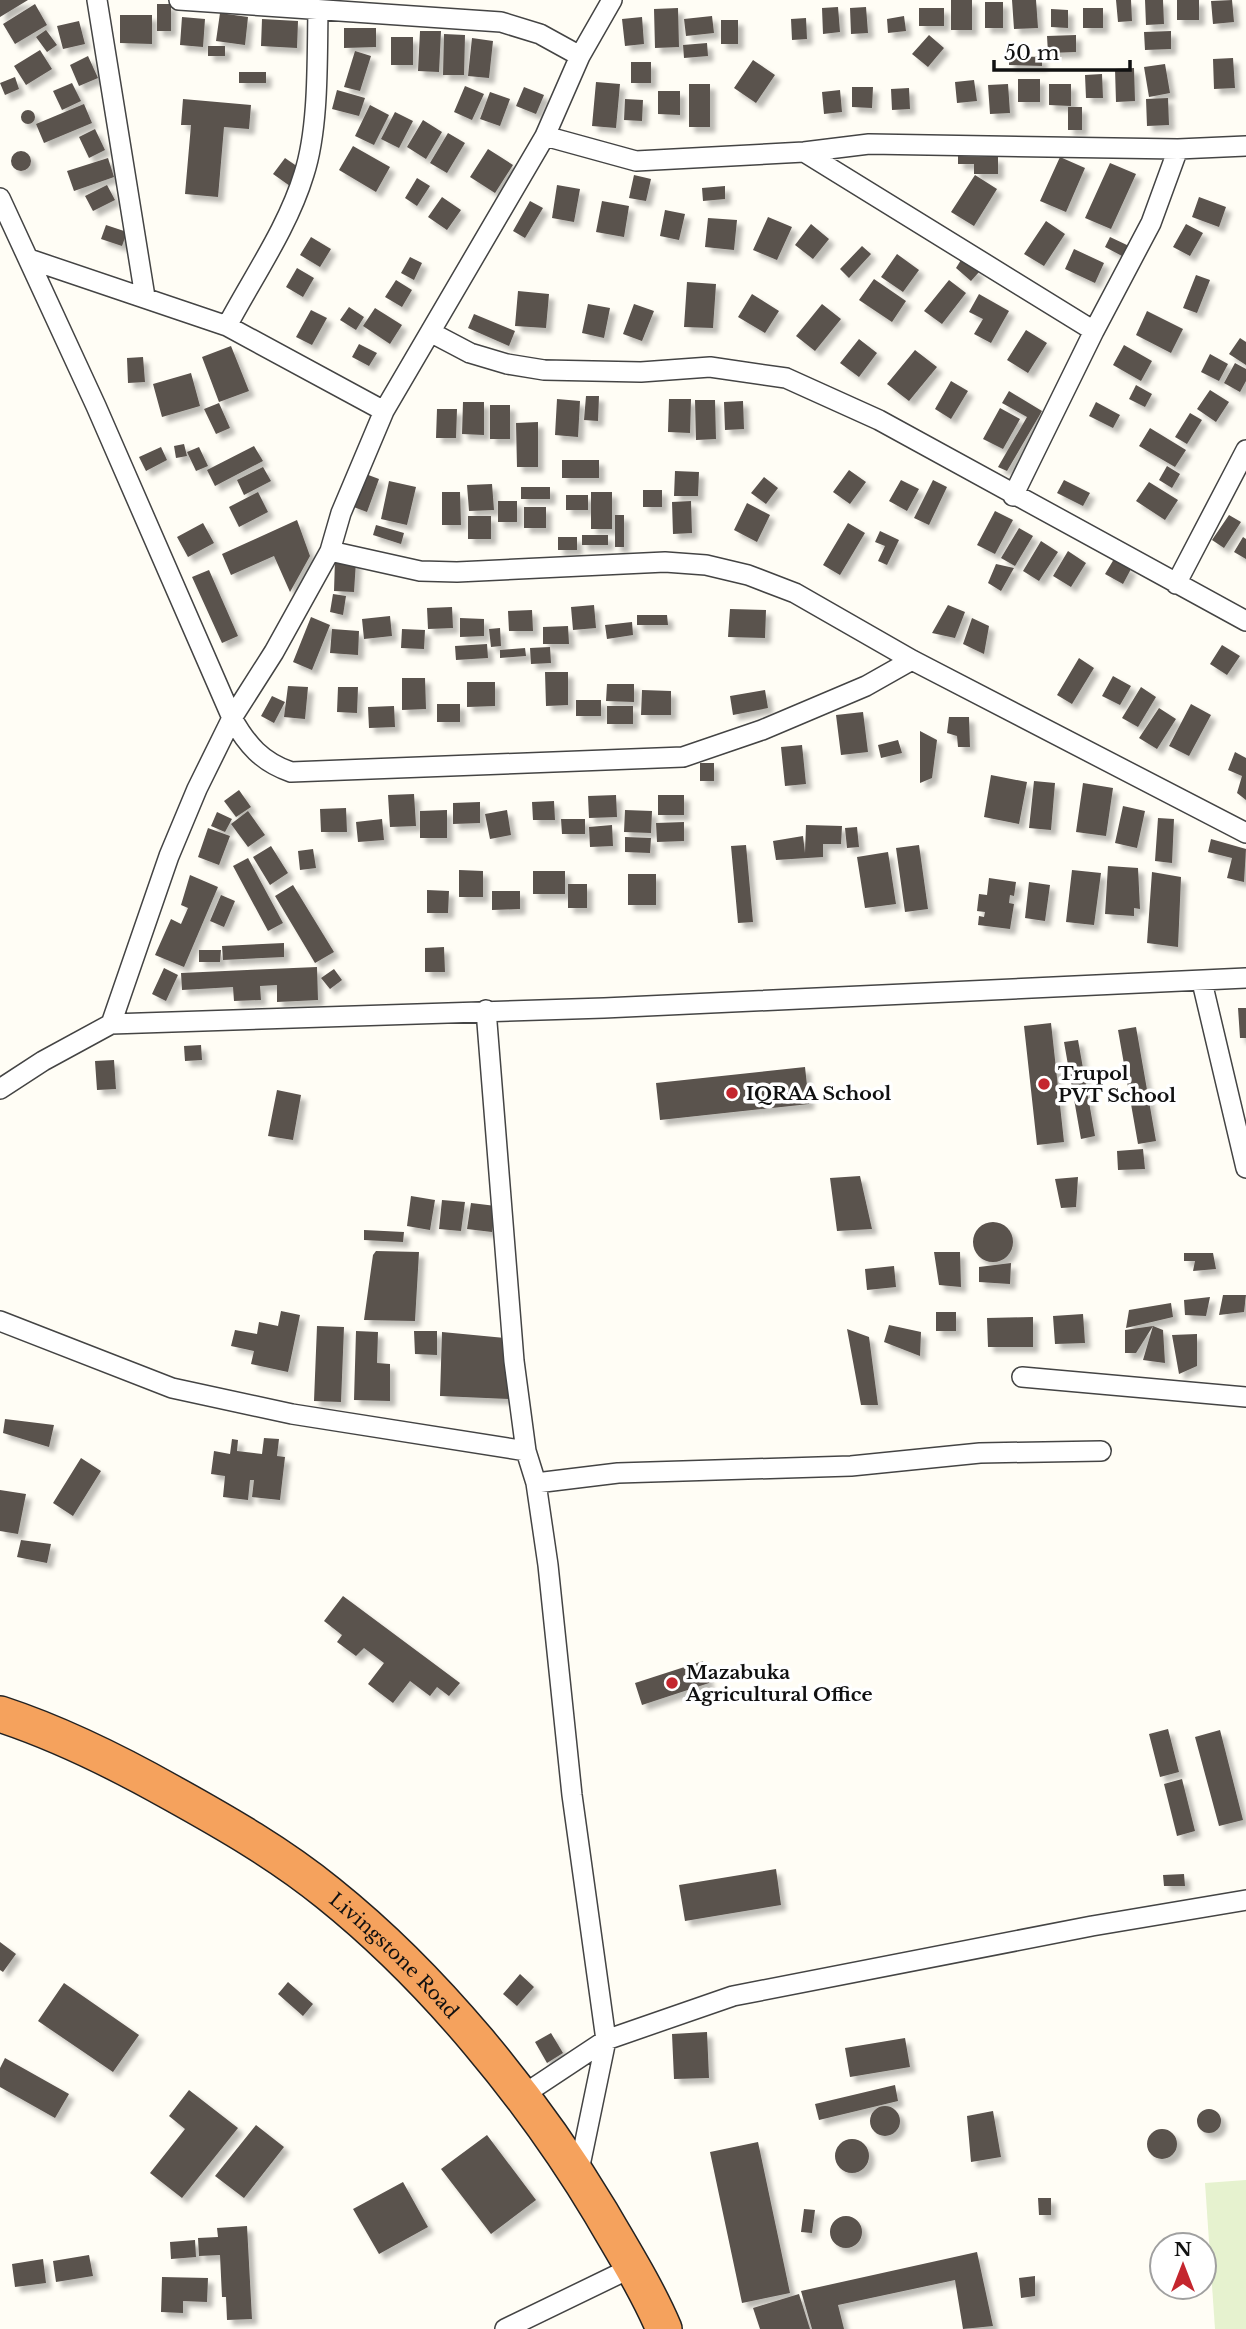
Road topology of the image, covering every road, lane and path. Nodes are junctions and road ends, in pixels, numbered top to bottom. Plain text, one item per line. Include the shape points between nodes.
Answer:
1 (97, 0) edge
2 (179, 0) edge
3 (612, 0) edge
4 (318, 10) junction
5 (580, 55) junction
6 (545, 136) junction
7 (1246, 146) edge
8 (1178, 149) junction
9 (803, 152) junction
10 (0, 198) edge
11 (6, 223) edge
12 (29, 259) junction
13 (145, 297) junction
14 (227, 326) junction
15 (1094, 331) junction
16 (432, 333) junction
17 (384, 411) junction
18 (1246, 450) edge
19 (1013, 496) junction
20 (330, 551) junction
21 (1176, 584) junction
22 (1246, 621) edge
23 (912, 660) junction
24 (232, 718) junction
25 (1246, 833) edge
26 (1246, 978) edge
27 (1202, 982) junction
28 (486, 1010) junction
29 (111, 1024) junction
30 (0, 1089) edge
31 (1246, 1168) edge
32 (0, 1321) edge
33 (1022, 1377) dead end
34 (1246, 1396) edge
35 (526, 1451) junction
36 (1101, 1451) dead end
37 (536, 1483) junction
38 (0, 1714) edge
39 (1246, 1900) edge
40 (606, 2040) junction
41 (523, 2095) junction
42 (578, 2175) junction
43 (633, 2267) junction
44 (505, 2329) edge
45 (664, 2329) edge

1 - 13 street
2 - 4 street
3 - 5 street
4 - 5 street via 501,22 540,34
4 - 14 street via 317,80 305,173
5 - 6 street
6 - 9 street via 636,161
6 - 16 street
7 - 8 street
8 - 9 street via 869,144
8 - 15 street via 1151,223
9 - 15 street
10 - 11 street
11 - 12 street
12 - 13 street
12 - 24 street
13 - 14 street
14 - 17 street
15 - 19 street
16 - 17 street
16 - 19 street via 470,353 544,370 641,372 710,367 786,378 879,420
17 - 20 street
18 - 21 street
19 - 21 street
20 - 23 street via 421,571 665,562 706,565 795,593
20 - 24 street
21 - 22 street
23 - 24 street via 866,686 683,757 291,772 258,755
23 - 25 street
24 - 29 street via 169,856
26 - 27 street
27 - 28 street
27 - 31 street
28 - 29 street
28 - 35 street via 514,1362
29 - 30 street
32 - 35 street via 172,1388 292,1413
33 - 34 street
35 - 37 street
36 - 37 street via 980,1453 837,1467 618,1473
37 - 40 street
38 - 41 highway, Livingstone Road via 108,1757 240,1831 328,1893 401,1960
39 - 40 street via 733,1996
40 - 41 street
40 - 42 street
41 - 42 highway, Livingstone Road
42 - 43 highway, Livingstone Road
43 - 44 street
43 - 45 highway, Livingstone Road

